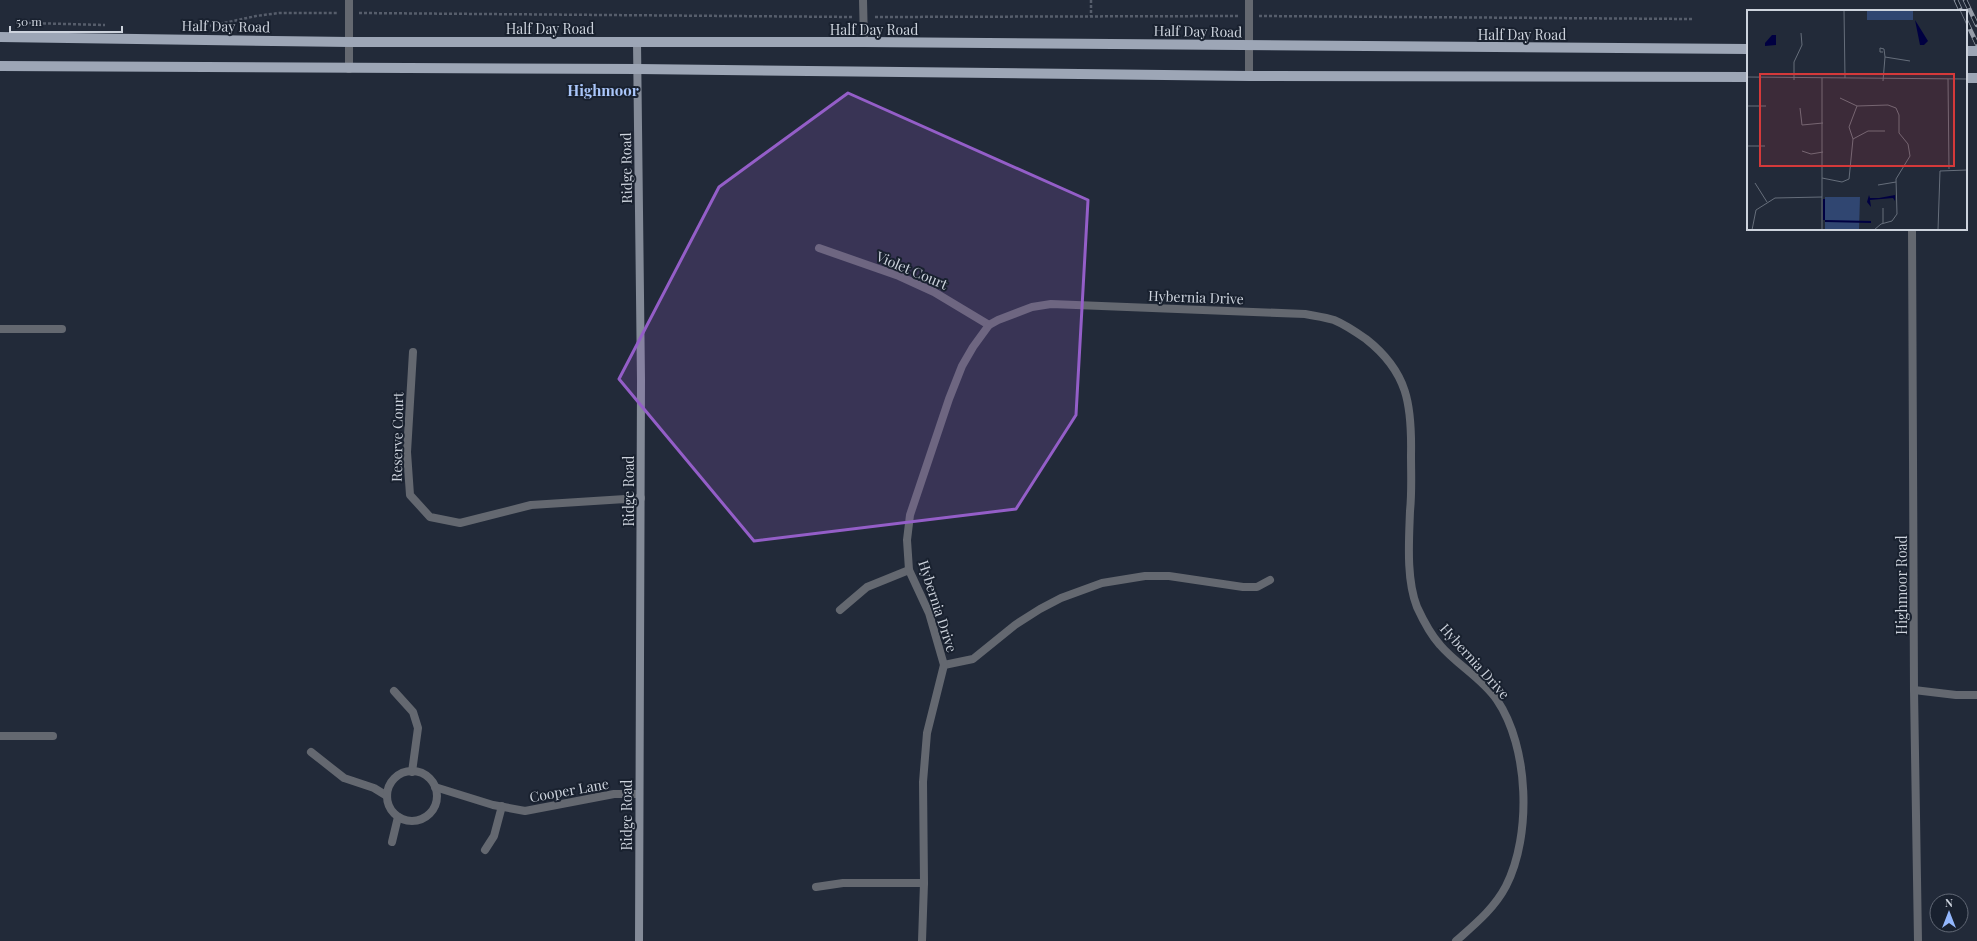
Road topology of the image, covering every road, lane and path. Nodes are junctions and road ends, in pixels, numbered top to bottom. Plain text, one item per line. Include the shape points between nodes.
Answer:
1 (349, 0) edge
2 (863, 0) edge
3 (1091, 0) edge
4 (1249, 0) edge
5 (349, 13) junction
6 (1091, 16) junction
7 (1249, 16) junction
8 (863, 17) junction
9 (1692, 19) dead end
10 (24, 24) dead end
11 (109, 25) dead end
12 (204, 28) dead end
13 (0, 37) edge
14 (349, 42) junction
15 (638, 42) junction
16 (864, 42) junction
17 (1249, 46) junction
18 (1747, 49) edge
19 (0, 66) edge
20 (349, 69) junction
21 (638, 69) junction
22 (1249, 76) junction
23 (1747, 77) edge
24 (1912, 230) edge
25 (819, 248) dead end
26 (989, 325) junction
27 (0, 329) edge
28 (62, 329) dead end
29 (413, 352) dead end
30 (641, 498) junction
31 (909, 570) junction
32 (1270, 580) dead end
33 (840, 610) dead end
34 (944, 665) junction
35 (1914, 690) junction
36 (394, 692) dead end
37 (1977, 695) edge
38 (0, 736) edge
39 (53, 736) dead end
40 (311, 752) dead end
41 (412, 772) junction
42 (435, 787) junction
43 (639, 794) junction
44 (387, 796) junction
45 (502, 806) junction
46 (398, 817) junction
47 (392, 842) dead end
48 (485, 850) dead end
49 (924, 883) junction
50 (816, 887) dead end
51 (639, 941) edge
52 (922, 941) edge
53 (1456, 941) edge
54 (1918, 941) edge

1 - 5 street
2 - 8 street
3 - 6 path
4 - 7 street
5 - 8 path
5 - 12 path via 279,13
5 - 14 street
6 - 7 path
6 - 8 path
7 - 9 path
7 - 17 street
8 - 16 street
10 - 11 path
13 - 14 main road, Half Day Road
14 - 15 main road, Half Day Road
14 - 20 street
15 - 16 main road, Half Day Road
15 - 21 street, Ridge Road
16 - 17 main road, Half Day Road
17 - 18 main road, Half Day Road
17 - 22 street
19 - 20 main road
20 - 21 main road
21 - 22 main road
21 - 30 street, Ridge Road
22 - 23 main road
24 - 35 street, Highmoor Road
25 - 26 street, Violet Court via 899,276 934,292
26 - 31 street, Hybernia Drive via 962,366 910,515 907,540
26 - 53 street, Hybernia Drive via 1032,307 1051,304 1305,314 1334,320 1353,329 1391,362 1401,381 1412,419 1409,542 1412,587 1417,607 1441,646 1496,699 1518,746 1522,771 1522,832 1517,859 1506,887 1488,912
27 - 28 street
29 - 30 street, Reserve Court via 407,452 410,495 430,516 460,523 531,505
30 - 43 street, Ridge Road
31 - 33 street via 867,587
31 - 34 street, Hybernia Drive via 929,613
32 - 34 street via 1257,587 1242,588 1169,576 1146,576 1102,583 1061,598 1040,609 1015,625 973,659
34 - 49 street, Hybernia Drive via 927,733 923,782
35 - 37 street
35 - 54 street, Highmoor Road
36 - 41 street via 412,712 418,728
38 - 39 street
40 - 44 street via 344,778 374,788
41 - 42 street, Cooper Lane via 425,776
41 - 44 street via 397,776
42 - 45 street, Cooper Lane
42 - 46 street via 436,802 428,816 413,821
43 - 45 street, Cooper Lane via 614,794 525,811
43 - 51 street, Ridge Road
44 - 46 street via 392,811
45 - 48 street via 494,836
46 - 47 street
49 - 50 street via 843,883
49 - 52 street, Hybernia Drive

